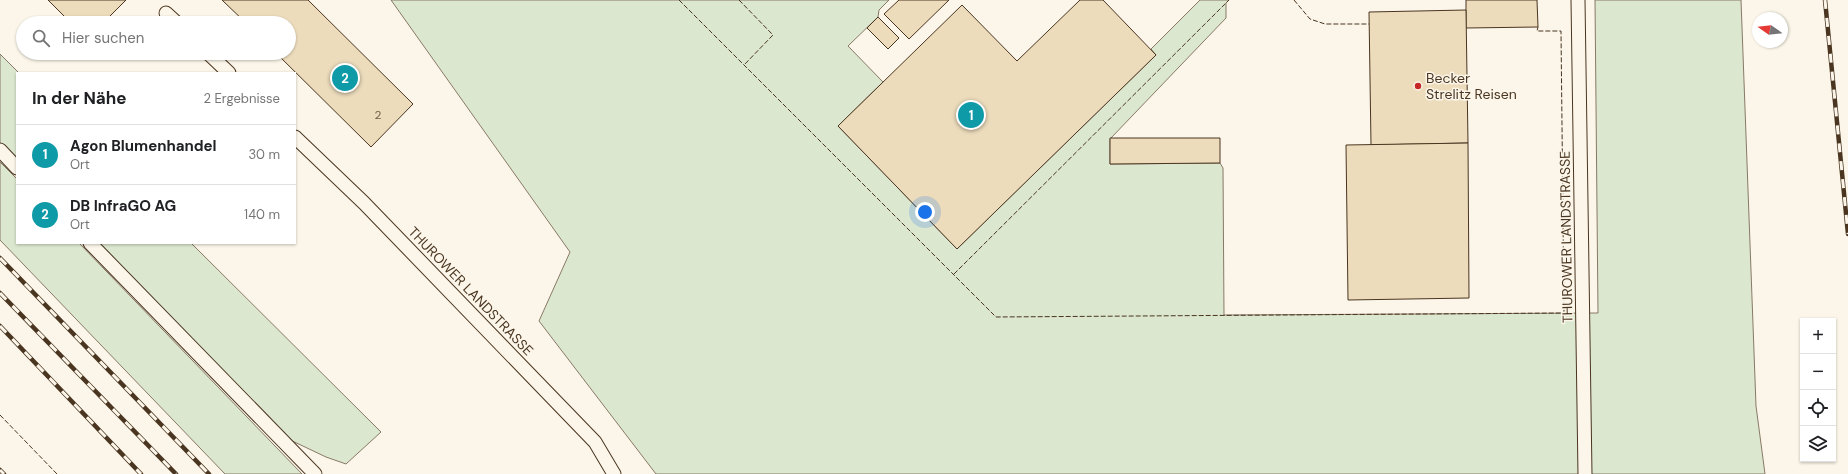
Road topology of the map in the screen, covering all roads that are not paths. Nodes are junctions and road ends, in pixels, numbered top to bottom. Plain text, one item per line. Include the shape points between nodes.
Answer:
1 (1578, 0) edge
2 (166, 13) dead end
3 (169, 16) edge
4 (215, 60) edge
5 (228, 72) edge
6 (296, 138) edge
7 (0, 150) edge
8 (16, 167) edge
9 (91, 244) edge
10 (315, 474) edge
11 (614, 474) edge
12 (1585, 474) edge

1 - 12 lane, THUROWER LANDSTRASSE
2 - 3 lane
4 - 5 lane
6 - 11 lane, THUROWER LANDSTRASSE via 364,203 595,442
7 - 8 lane
9 - 10 lane

